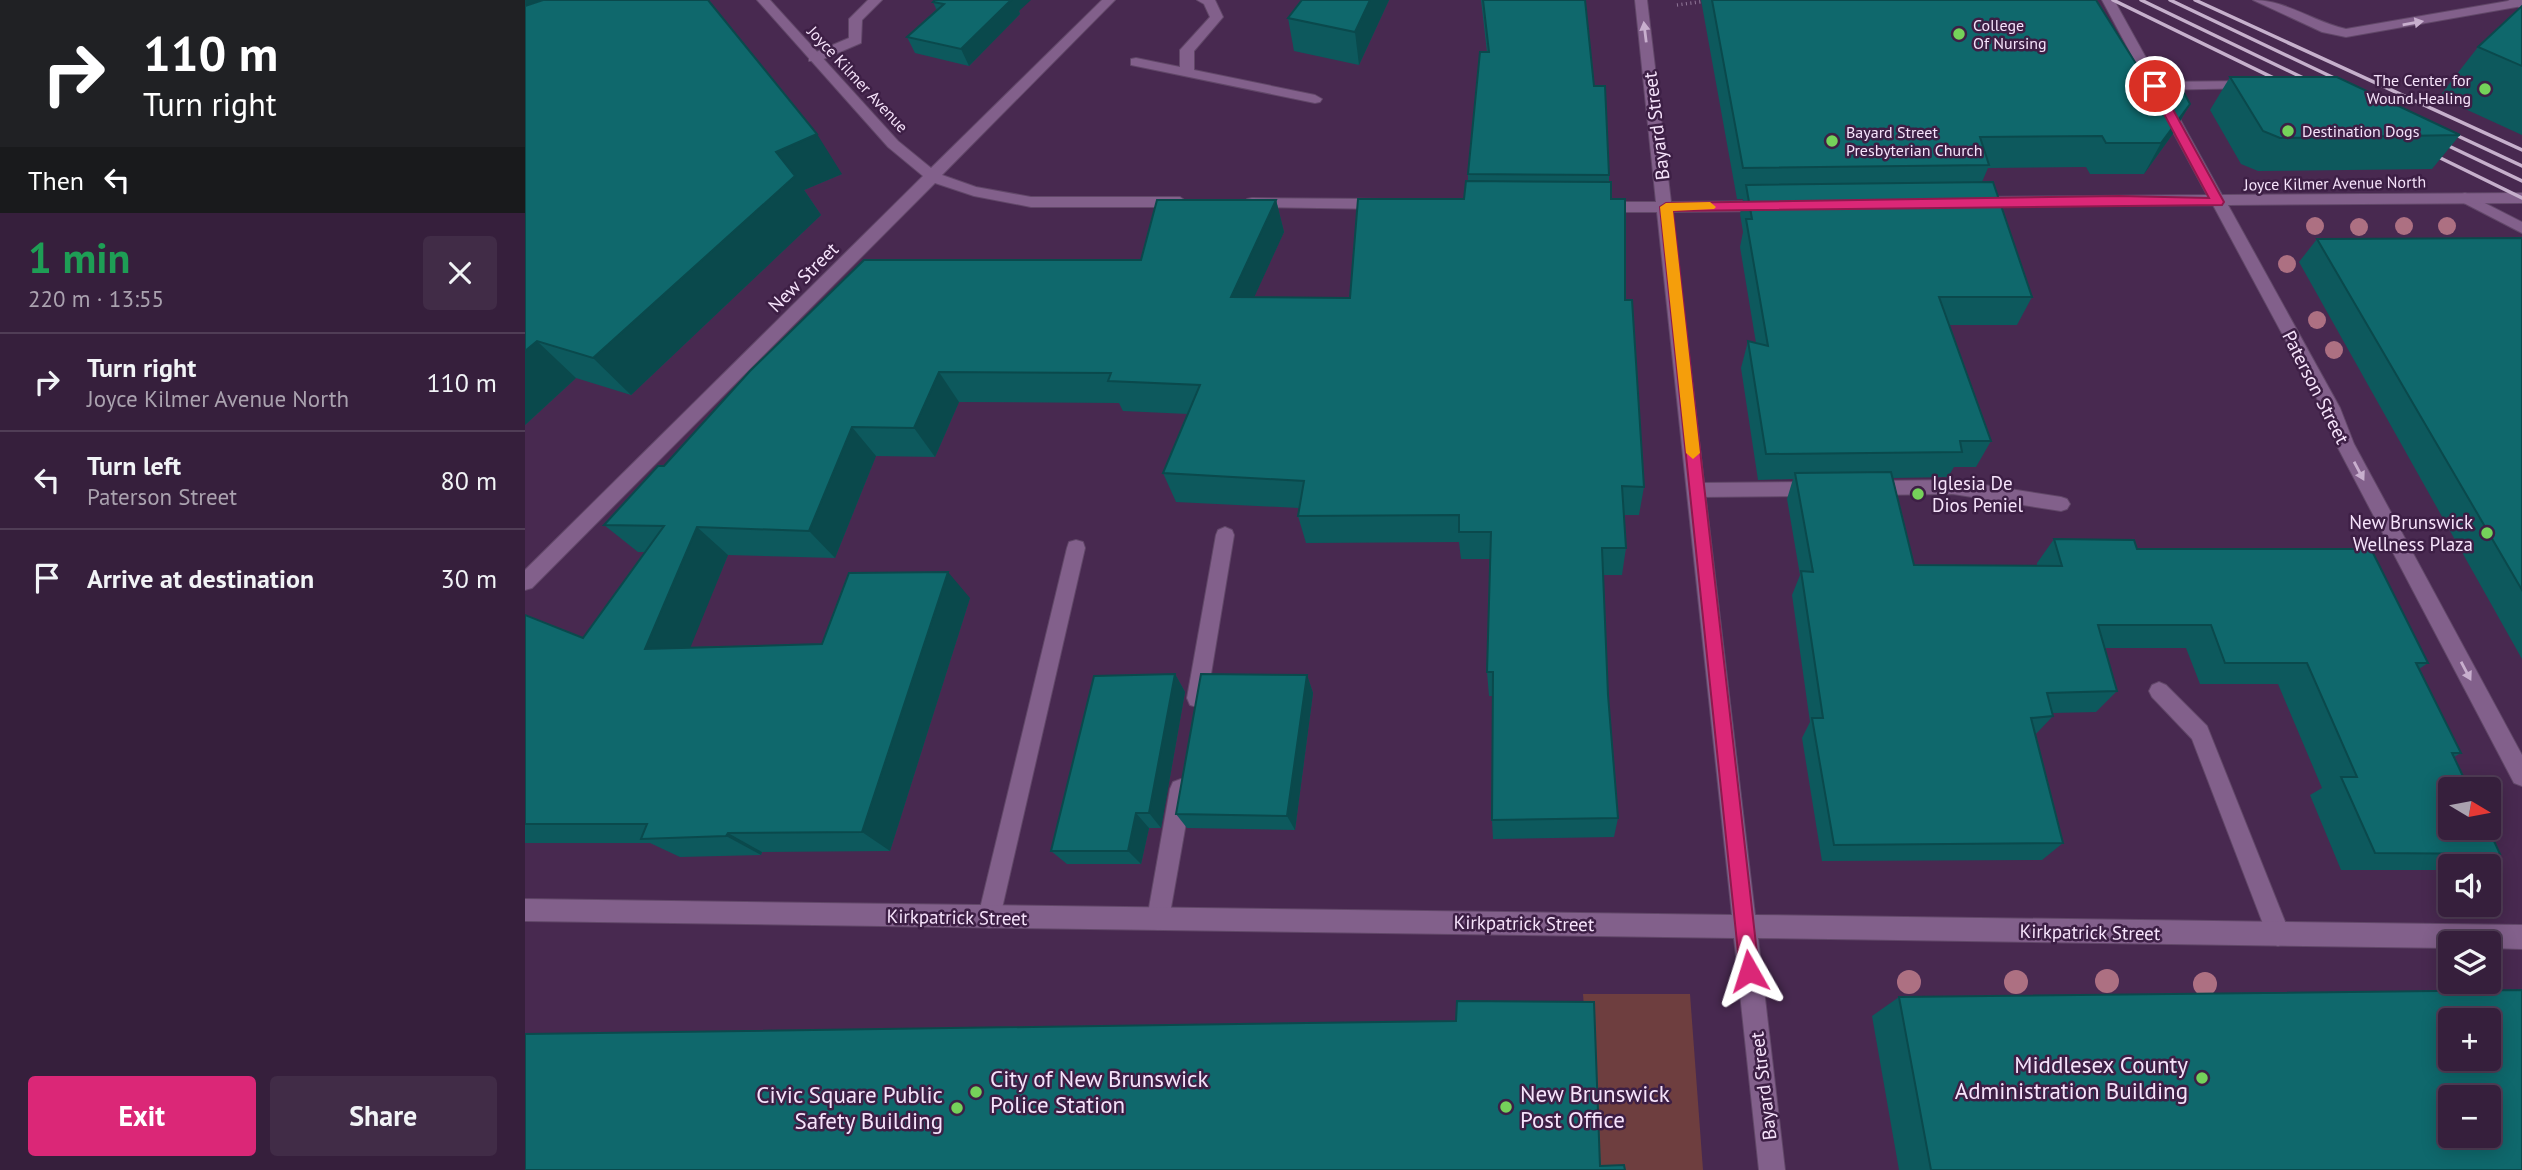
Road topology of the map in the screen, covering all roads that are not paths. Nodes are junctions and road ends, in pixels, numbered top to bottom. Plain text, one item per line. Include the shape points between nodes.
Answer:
1 (763, 0) edge
2 (876, 0) edge
3 (1109, 0) edge
4 (1203, 0) edge
5 (2108, 0) edge
6 (2259, 0) edge
7 (2518, 3) edge
8 (1642, 6) edge
9 (814, 58) junction
10 (1136, 62) dead end
11 (1187, 73) junction
12 (2255, 85) edge
13 (2155, 86) junction
14 (1315, 99) dead end
15 (933, 177) junction
16 (2465, 198) junction
17 (2522, 198) edge
18 (1196, 202) edge
19 (2218, 202) junction
20 (1238, 203) edge
21 (1955, 203) edge
22 (1405, 204) edge
23 (1779, 205) edge
24 (1586, 206) edge
25 (1666, 207) junction
26 (2522, 228) edge
27 (1697, 490) junction
28 (2061, 503) dead end
29 (1225, 535) dead end
30 (1076, 548) dead end
31 (525, 582) edge
32 (2159, 691) dead end
33 (1192, 723) edge
34 (1185, 764) edge
35 (2522, 776) edge
36 (525, 910) edge
37 (989, 917) junction
38 (1158, 919) junction
39 (1745, 928) junction
40 (2278, 934) junction
41 (2522, 937) edge
42 (1772, 1170) edge

1 - 9 street, Joyce Kilmer Avenue
2 - 9 street via 855,19 856,40
3 - 15 street, New Street
4 - 11 street via 1209,1 1217,17 1187,50
5 - 13 street, Paterson Street
6 -> 7 street via 2346,33
25 -> 8 street, Bayard Street
9 - 15 street, Joyce Kilmer Avenue via 893,144
10 - 11 street
11 - 14 street
12 - 13 street
13 - 19 street, Paterson Street
15 - 18 street via 1031,202
15 - 31 street, New Street
16 - 17 street, Joyce Kilmer Avenue North
16 - 19 street, Joyce Kilmer Avenue North
16 - 26 street
19 - 21 street, Joyce Kilmer Avenue North
19 -> 35 street, Paterson Street
20 - 22 street
23 - 25 street
24 - 25 street
25 - 27 street, Bayard Street
27 - 28 street via 1953,487
27 - 39 street, Bayard Street
29 - 33 street
30 - 37 street
32 - 40 street via 2200,733
34 - 38 street
36 - 37 street, Kirkpatrick Street
37 - 38 street, Kirkpatrick Street
38 - 39 street, Kirkpatrick Street
39 - 40 street, Kirkpatrick Street
39 - 42 street, Bayard Street
40 - 41 street, Kirkpatrick Street

